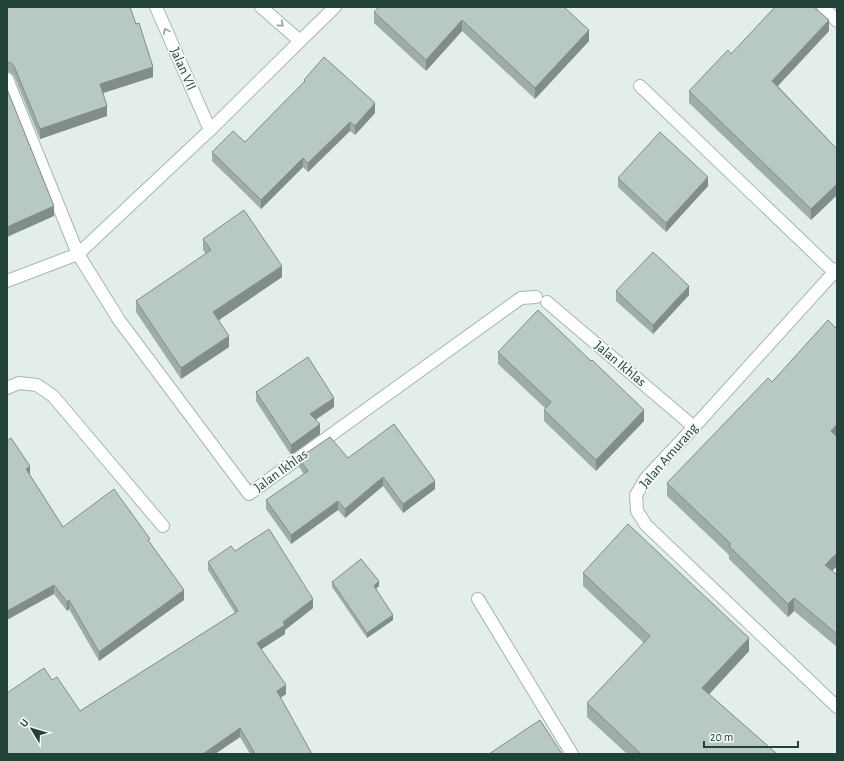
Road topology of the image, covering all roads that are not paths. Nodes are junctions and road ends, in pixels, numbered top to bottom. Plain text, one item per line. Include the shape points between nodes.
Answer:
1 (156, 7) edge
2 (261, 7) edge
3 (335, 7) edge
4 (823, 7) edge
5 (837, 21) edge
6 (300, 41) junction
7 (7, 80) edge
8 (640, 86) dead end
9 (210, 130) junction
10 (78, 254) junction
11 (836, 271) edge
12 (7, 281) edge
13 (536, 297) dead end
14 (547, 302) dead end
15 (7, 388) edge
16 (694, 427) junction
17 (163, 526) dead end
18 (478, 599) dead end
19 (837, 707) edge
20 (572, 754) edge

9 -> 1 street, Jalan VII
2 -> 6 street
3 - 6 street
4 - 5 street
6 - 9 street
7 - 10 street
8 - 11 street
9 - 10 street
10 - 12 street
10 - 13 street, Jalan Ikhlas via 119,320 249,494 521,298
11 - 16 street, Jalan Amurang
14 - 16 street, Jalan Ikhlas
15 - 17 street via 19,383 36,385 53,396
16 - 19 street, Jalan Amurang via 646,478 636,495 637,511 646,525
18 - 20 street

